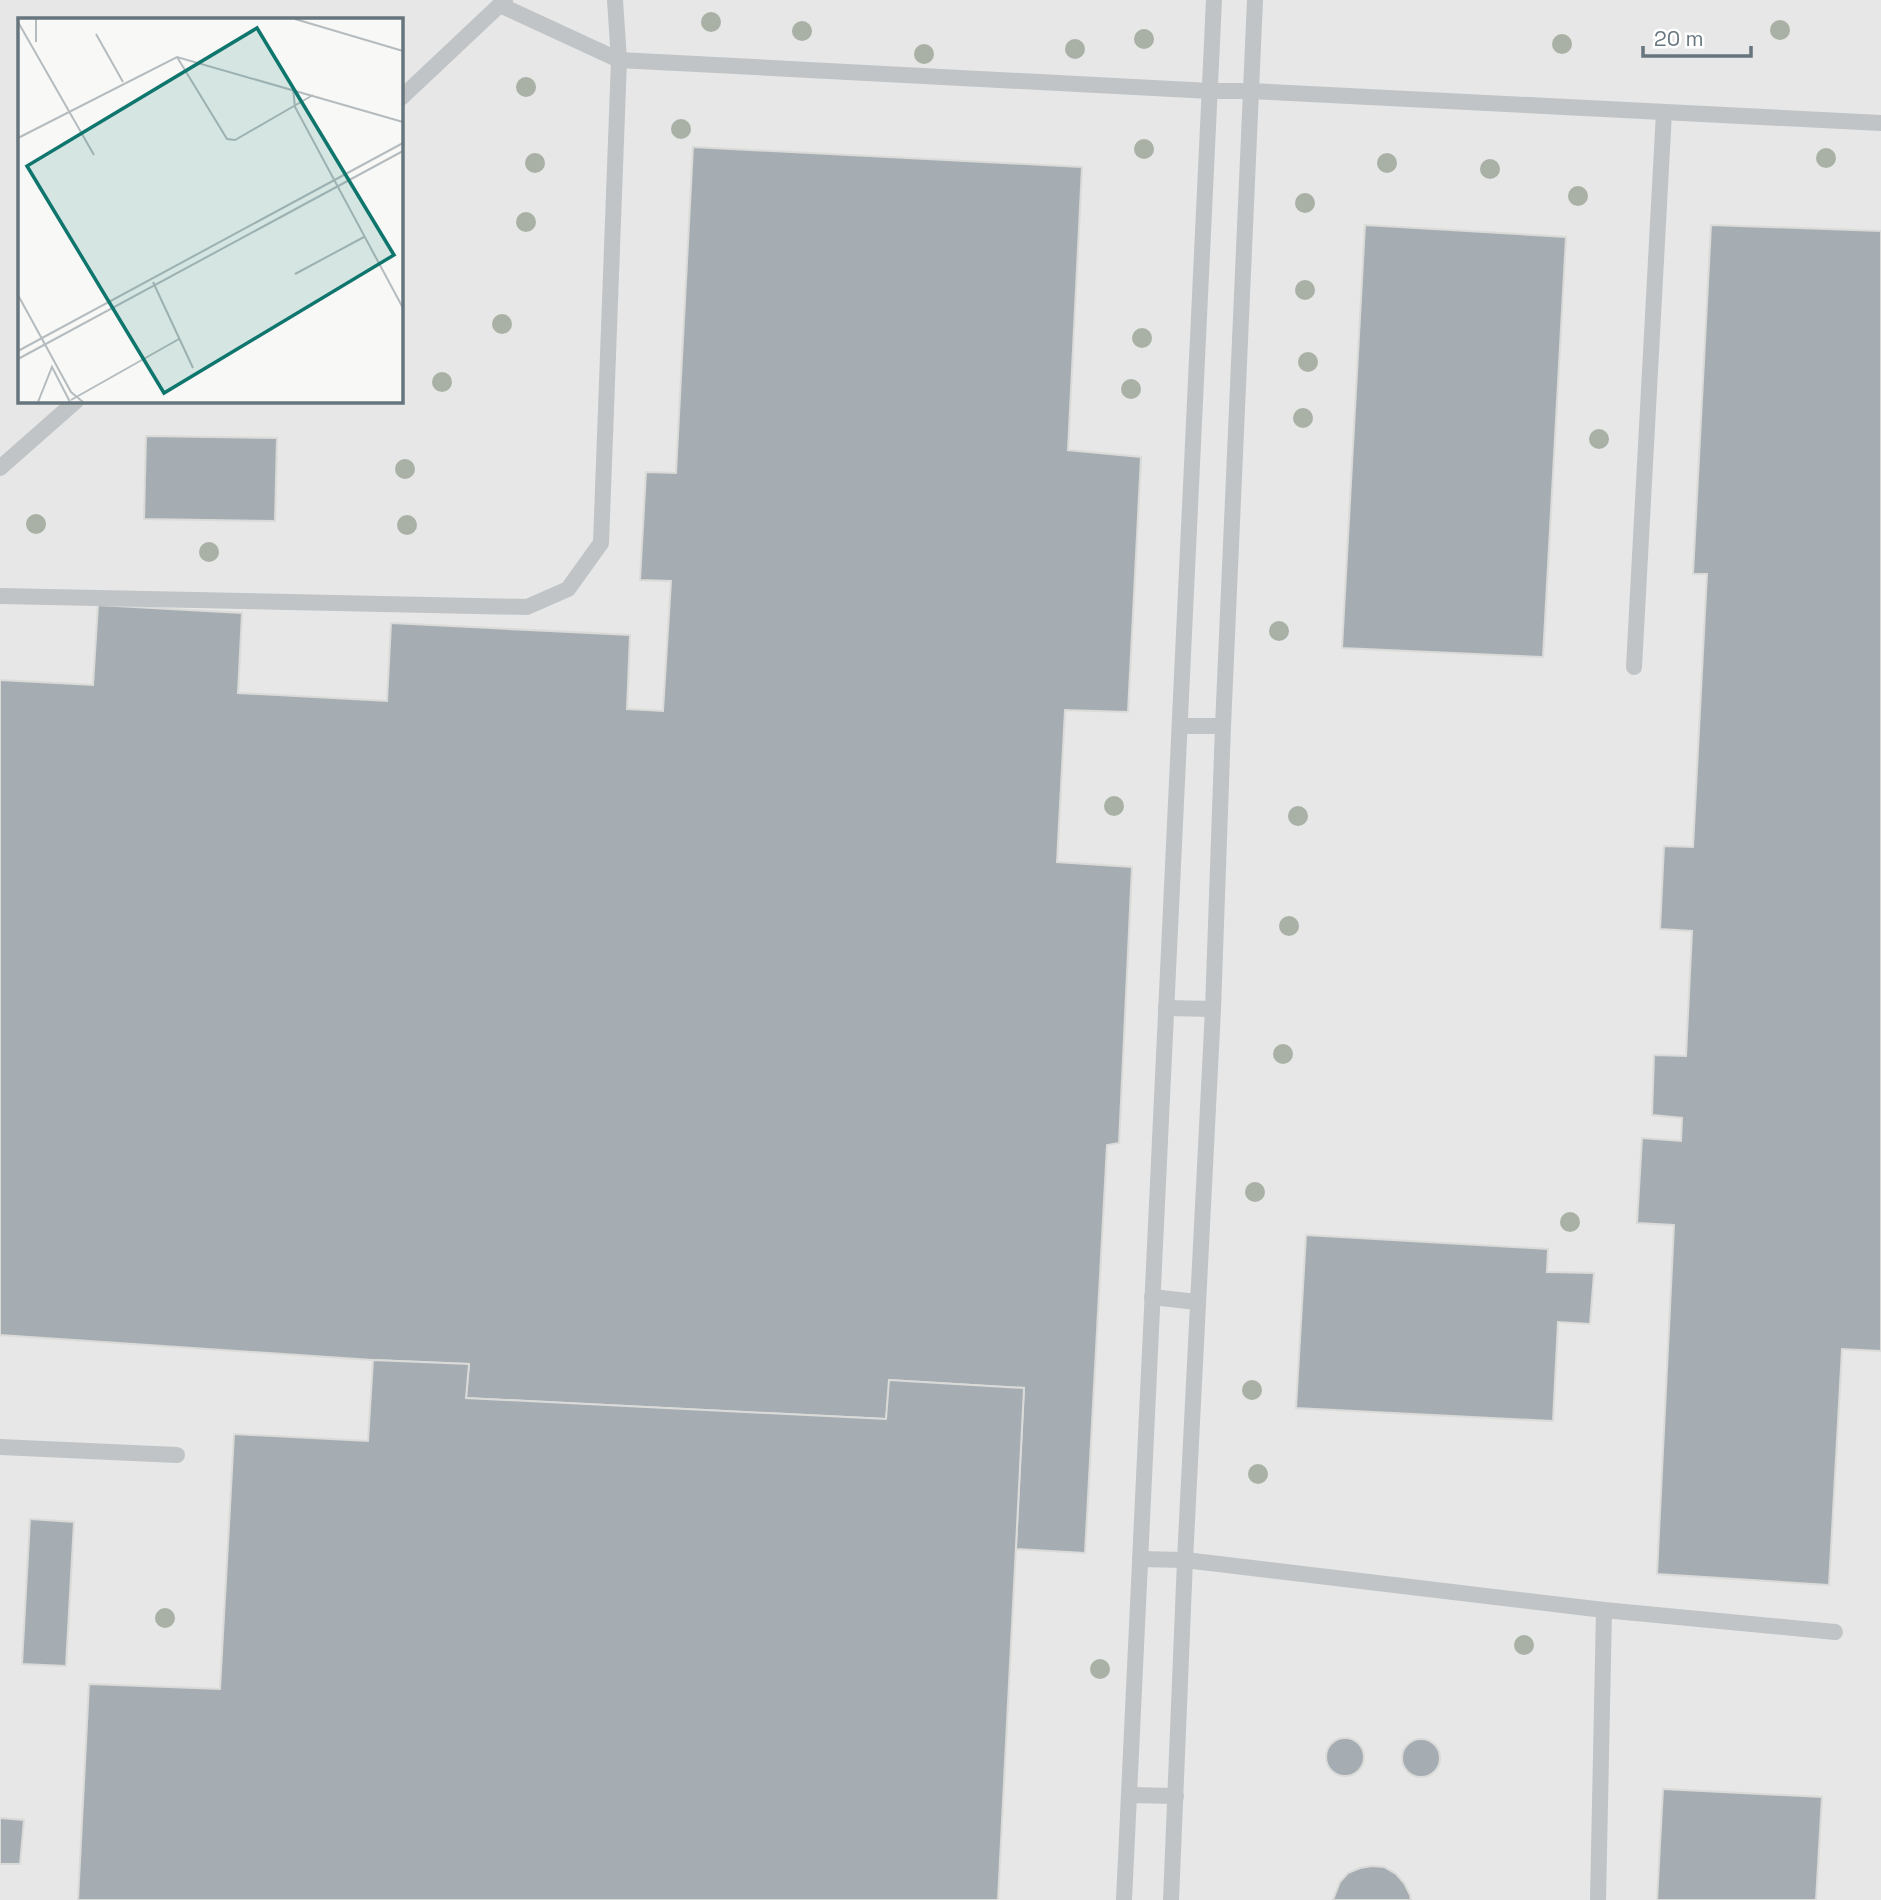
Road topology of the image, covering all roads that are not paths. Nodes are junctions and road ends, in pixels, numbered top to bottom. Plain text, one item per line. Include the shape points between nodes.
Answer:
1 (615, 0) edge
2 (1214, 0) edge
3 (1255, 0) edge
4 (503, 2) edge
5 (619, 60) junction
6 (1251, 90) junction
7 (1210, 91) junction
8 (402, 97) edge
9 (1664, 112) junction
10 (1881, 122) edge
11 (75, 402) edge
12 (0, 468) edge
13 (0, 596) edge
14 (1634, 667) dead end
15 (1180, 726) junction
16 (1223, 726) junction
17 (1166, 1008) junction
18 (1213, 1009) junction
19 (1152, 1297) junction
20 (1197, 1302) junction
21 (0, 1447) edge
22 (177, 1455) dead end
23 (1140, 1559) junction
24 (1185, 1560) junction
25 (1604, 1610) junction
26 (1835, 1632) dead end
27 (1129, 1795) junction
28 (1175, 1796) junction
29 (1124, 1900) edge
30 (1171, 1900) edge
31 (1598, 1900) edge

1 - 5 lane
2 - 7 lane
3 - 6 lane
4 - 5 lane
4 - 8 lane
5 - 7 lane
5 - 13 lane via 601,543 568,589 527,607
6 - 7 lane
6 - 9 lane
6 - 16 lane
7 - 15 lane
9 - 10 lane
9 - 14 lane
11 - 12 lane
15 - 16 lane
15 - 17 lane
16 - 18 lane
17 - 18 lane
17 - 19 lane
18 - 20 lane
19 - 20 lane
19 - 23 lane
20 - 24 lane
21 - 22 lane
23 - 24 lane
23 - 27 lane
24 - 25 lane
24 - 28 lane
25 - 26 lane
25 - 31 lane
27 - 28 lane
27 - 29 lane
28 - 30 lane

